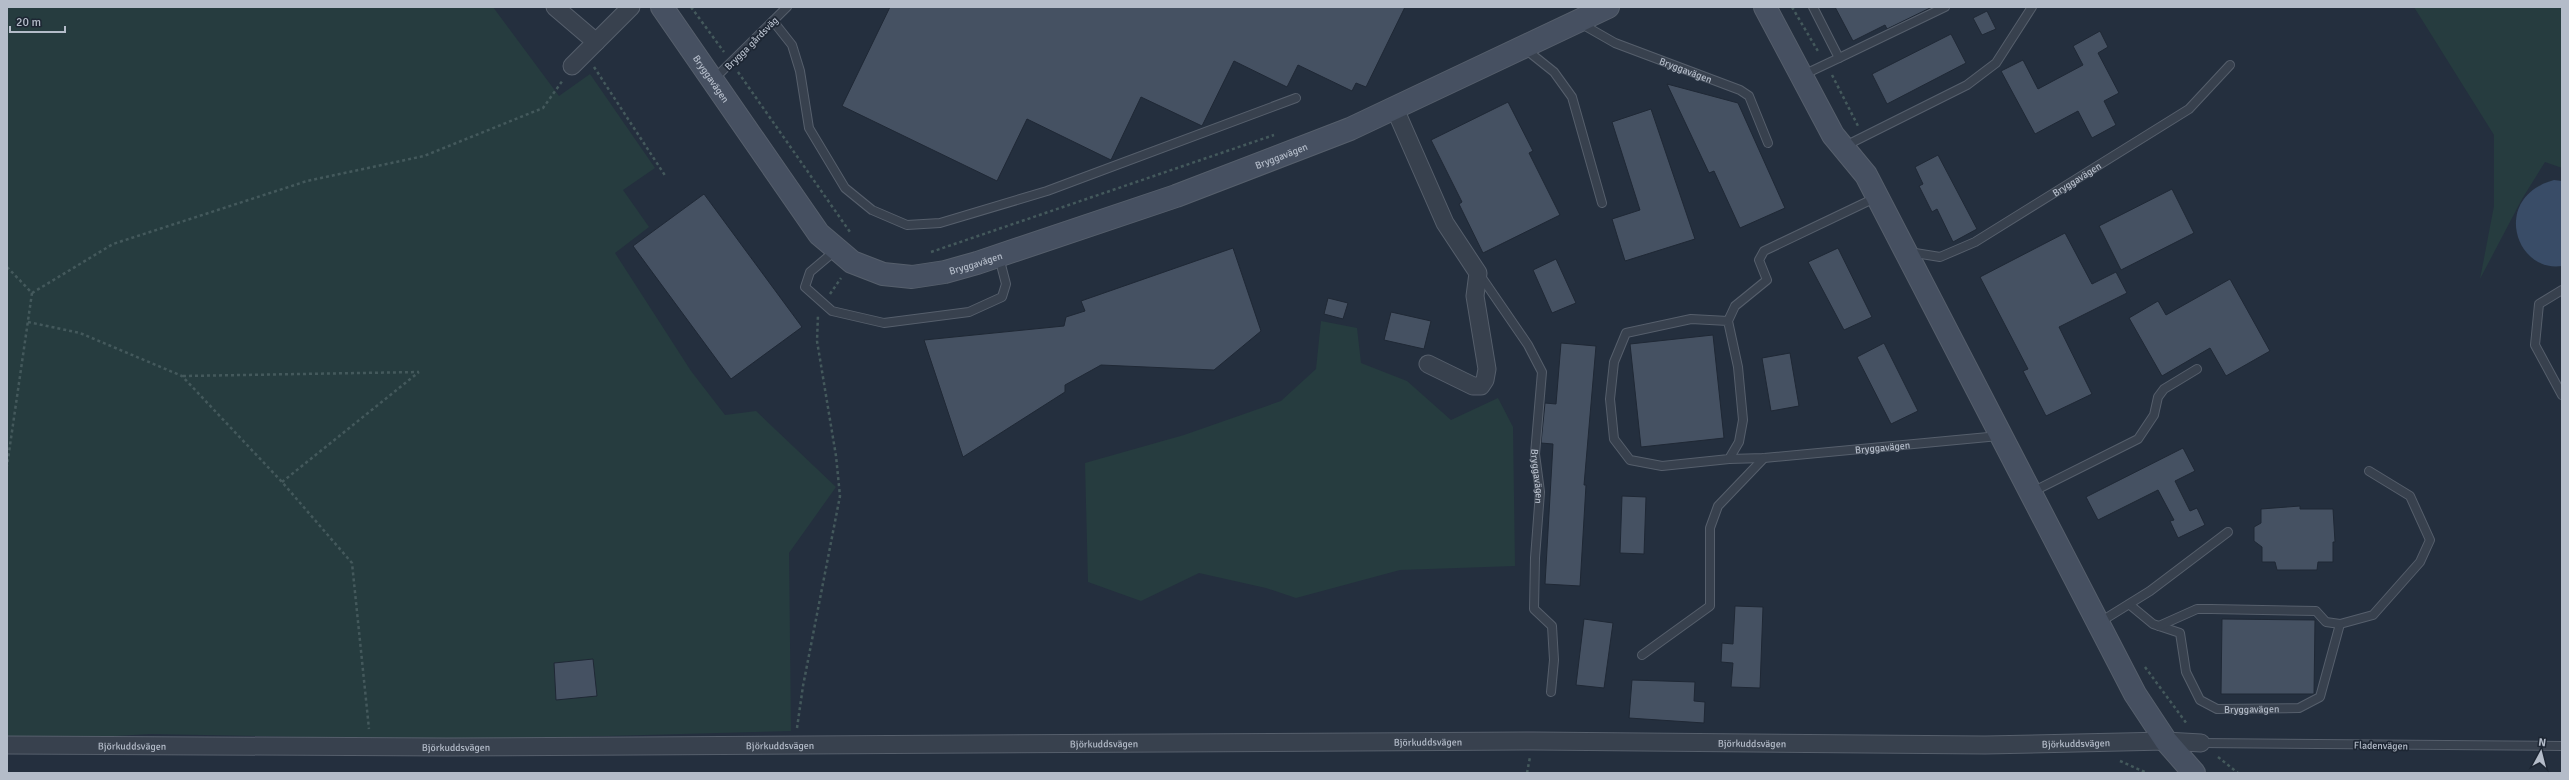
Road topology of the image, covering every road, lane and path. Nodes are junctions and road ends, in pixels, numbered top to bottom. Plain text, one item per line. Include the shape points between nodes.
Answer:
1 (555, 7) edge
2 (631, 7) edge
3 (662, 7) edge
4 (692, 7) edge
5 (787, 7) edge
6 (1608, 7) edge
7 (1765, 7) edge
8 (1814, 7) edge
9 (1945, 7) edge
10 (2032, 7) edge
11 (773, 21) junction
12 (1577, 22) junction
13 (1524, 47) junction
14 (591, 48) junction
15 (1839, 58) junction
16 (732, 63) junction
17 (2230, 65) dead end
18 (572, 66) joint
19 (1801, 75) junction
20 (714, 80) junction
21 (1296, 98) dead end
22 (1394, 109) junction
23 (1275, 134) dead end
24 (1768, 143) dead end
25 (1843, 147) junction
26 (666, 177) dead end
27 (1878, 197) junction
28 (1602, 203) dead end
29 (854, 236) dead end
30 (1906, 252) junction
31 (924, 254) dead end
32 (844, 256) junction
33 (999, 256) junction
34 (7, 267) edge
35 (1478, 273) junction
36 (2562, 290) edge
37 (32, 293) junction
38 (824, 304) junction
39 (1728, 321) junction
40 (28, 322) junction
41 (1428, 364) dead end
42 (2196, 369) dead end
43 (182, 376) junction
44 (2562, 395) edge
45 (2000, 436) junction
46 (1764, 458) junction
47 (1729, 459) junction
48 (7, 466) edge
49 (2369, 471) dead end
50 (282, 482) junction
51 (2029, 493) junction
52 (2228, 532) dead end
53 (2130, 604) junction
54 (2097, 623) junction
55 (2340, 624) junction
56 (2159, 626) junction
57 (1642, 655) dead end
58 (1551, 692) dead end
59 (2166, 741) junction
60 (2201, 743) joint
61 (7, 744) edge
62 (795, 745) junction
63 (370, 746) junction
64 (2562, 746) edge
65 (2194, 773) edge

1 - 14 street
2 - 14 street
3 - 20 main road, Bryggavägen
4 - 16 path
5 - 11 lane, Brygga gårdsväg
6 - 12 main road, Bryggavägen
7 - 19 main road
8 - 15 lane
9 - 15 lane
10 - 25 lane via 1996,62 1967,85
11 - 16 lane, Brygga gårdsväg
11 - 21 lane via 792,45 800,71 809,128 845,188 872,210 907,225 940,222 1047,191
12 - 13 main road, Bryggavägen
12 - 24 lane, Bryggavägen via 1615,43 1740,90 1748,96
13 - 22 main road, Bryggavägen
13 - 28 lane via 1554,72 1572,98
14 - 18 street
14 - 26 path
15 - 19 lane
16 - 20 lane, Brygga gårdsväg
16 - 29 path
17 - 30 lane, Bryggavägen via 2189,109 1975,242 1940,257
18 - 37 path via 544,108 424,156 308,182 113,244
19 - 25 main road via 1833,135
20 - 32 main road, Bryggavägen via 796,204 819,234
22 - 33 main road, Bryggavägen via 1350,129 1176,196
22 - 35 street, Bryggavägen via 1445,223
23 - 31 path via 1016,225
25 - 27 main road via 1866,175
27 - 30 main road
27 - 39 lane via 1764,251 1759,260 1767,280 1735,306
30 - 45 main road
32 - 33 main road, Bryggavägen via 883,274 912,277 945,272
32 - 38 path
32 - 38 lane via 810,272 805,287
33 - 38 lane via 1006,284 1002,297 969,312 884,323 832,311
34 - 37 path
35 - 41 street via 1475,296 1486,369 1485,380 1481,386 1473,386
35 - 58 lane, Bryggavägen via 1528,345 1542,372 1535,454 1540,492 1534,609 1552,626 1554,660
36 - 44 lane via 2539,304 2535,345
37 - 40 path
38 - 62 path via 818,312 817,341 840,496 803,686
39 - 47 lane via 1738,367 1743,420 1739,442
39 - 47 lane, Bryggavägen via 1690,319 1626,333 1614,362 1610,399 1614,439 1630,460 1662,466
40 - 43 path via 80,333
40 - 48 path
42 - 51 lane via 2164,389 2158,397 2154,415 2138,439
43 - 50 path
43 - 50 path via 419,372
45 - 46 lane, Bryggavägen
45 - 51 main road
46 - 47 lane, Bryggavägen
46 - 57 lane via 1718,506 1710,528 1710,606
49 - 55 lane via 2410,496 2430,540 2420,562 2373,615
50 - 63 path via 352,563
51 - 54 main road
52 - 53 lane
53 - 54 lane
53 - 56 lane, Bryggavägen via 2153,624
54 - 59 main road via 2135,694
55 - 56 lane via 2326,622 2316,611 2197,609
55 - 56 lane, Bryggavägen via 2320,697 2299,708 2217,709 2200,700 2186,672 2180,633
59 - 60 street, Björkuddsvägen
59 - 62 street, Björkuddsvägen via 1985,745 1541,741
59 - 65 main road
60 - 64 lane, Fladenvägen
61 - 63 street, Björkuddsvägen
62 - 63 street, Björkuddsvägen

